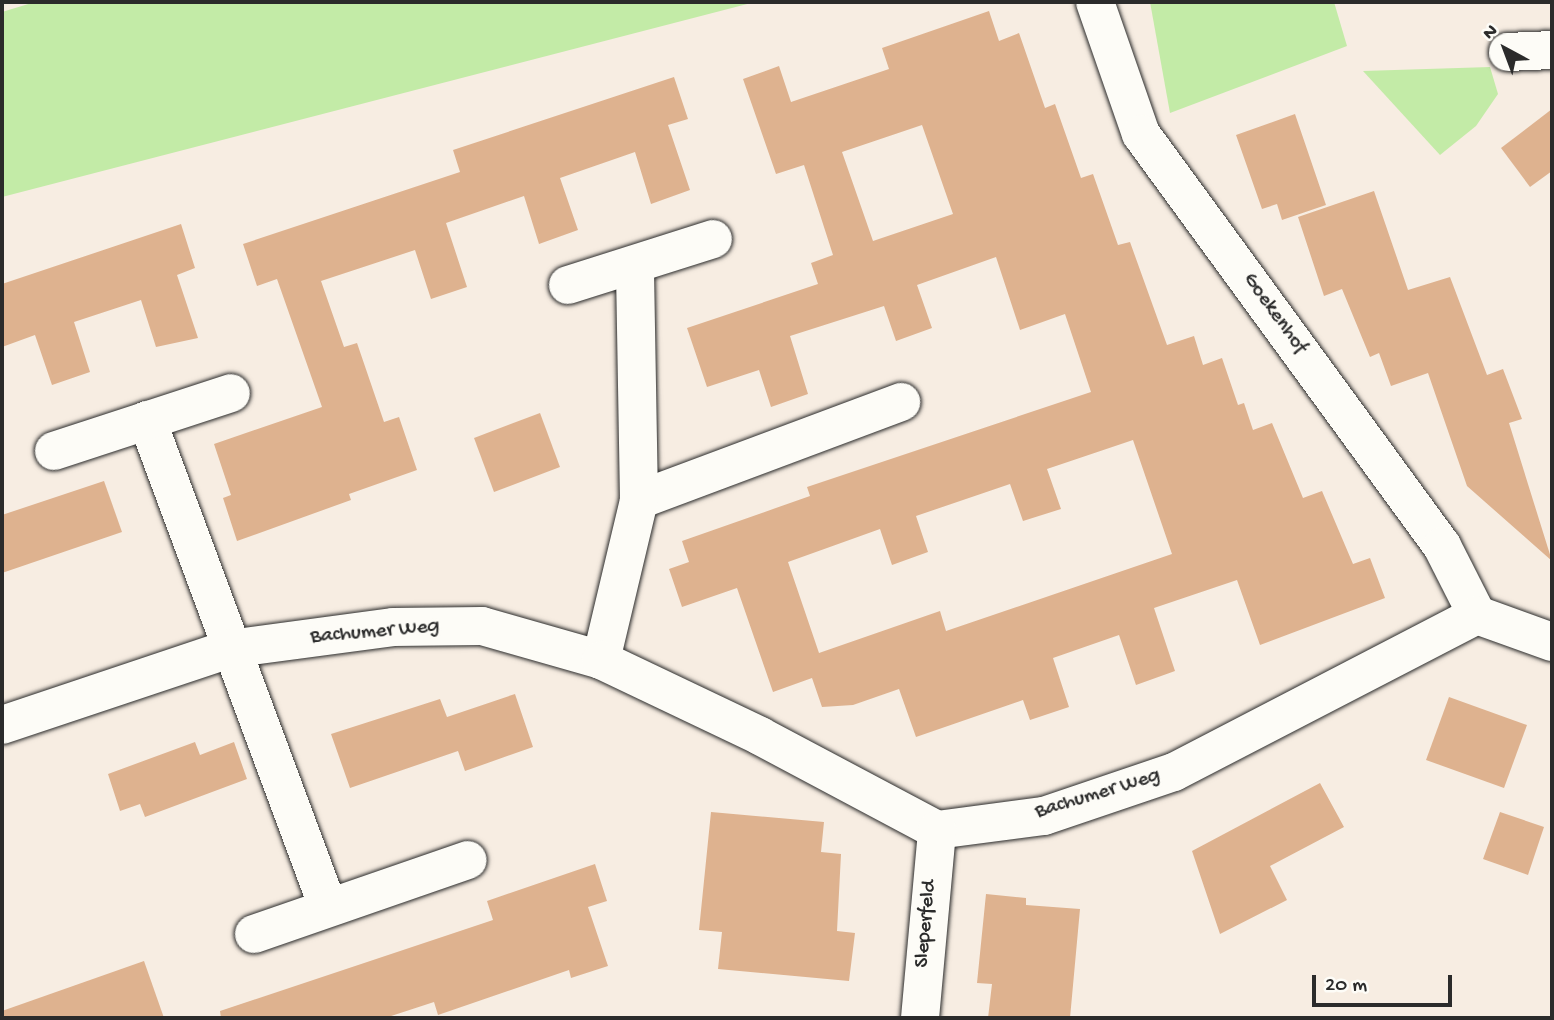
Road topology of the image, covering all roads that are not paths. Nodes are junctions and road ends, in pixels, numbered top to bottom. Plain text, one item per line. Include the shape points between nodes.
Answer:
1 (1095, 2) edge
2 (1552, 50) edge
3 (1508, 52) dead end
4 (713, 239) dead end
5 (635, 266) junction
6 (568, 285) dead end
7 (231, 393) dead end
8 (901, 402) dead end
9 (147, 420) junction
10 (54, 452) dead end
11 (639, 500) junction
12 (1476, 615) junction
13 (1552, 642) edge
14 (229, 649) junction
15 (601, 660) junction
16 (2, 725) edge
17 (937, 830) junction
18 (468, 860) dead end
19 (328, 907) junction
20 (254, 934) dead end
21 (920, 1018) edge

1 - 12 street, Goekenhof via 1141,134 1442,546
2 - 3 street
4 - 5 street
5 - 6 street
5 - 11 street
7 - 9 street
8 - 11 street
9 - 10 street
9 - 14 street
11 - 15 street
12 - 13 street
12 - 17 street, Bachumer Weg via 1174,772 1044,816
14 - 15 street, Bachumer Weg via 393,626 482,626
14 - 16 street, Bachumer Weg
14 - 19 street
15 - 17 street, Bachumer Weg via 760,736
17 - 21 street, Sleperfeld
18 - 19 street
19 - 20 street

